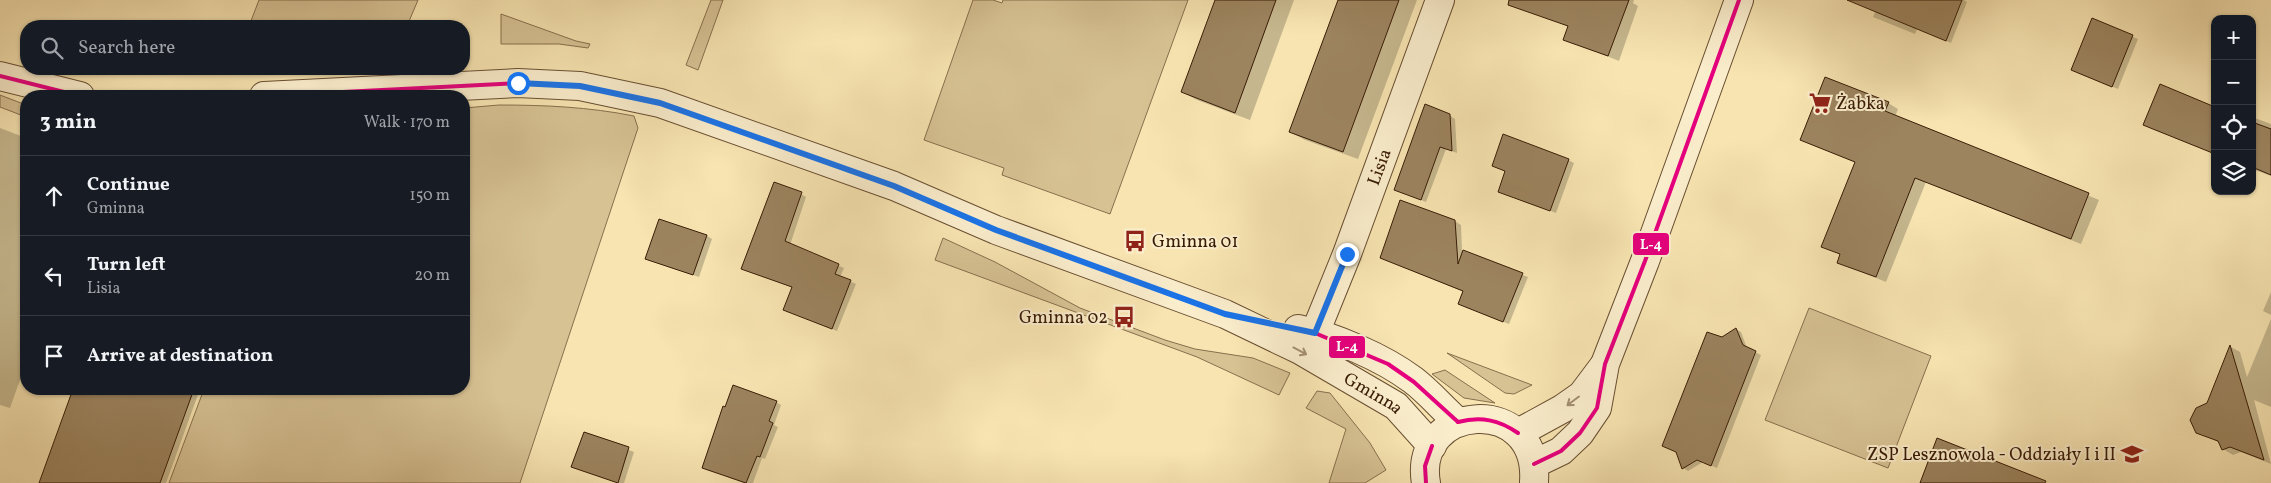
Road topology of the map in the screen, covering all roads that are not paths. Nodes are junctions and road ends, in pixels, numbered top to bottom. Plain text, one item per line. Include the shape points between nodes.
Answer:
1 (1440, 0) edge
2 (1739, 0) edge
3 (0, 76) edge
4 (56, 90) edge
5 (381, 90) edge
6 (1225, 314) junction
7 (1315, 333) junction
8 (1605, 364) junction
9 (1458, 422) junction
10 (1518, 433) junction
11 (1432, 446) junction
12 (1535, 478) edge
13 (1426, 483) edge

1 - 7 street, Lisia
2 - 8 street
3 - 4 street
5 - 6 street, Gminna via 518,83 580,86 660,103 894,186 996,230
6 - 7 street, Gminna
6 -> 11 street, Gminna via 1300,350 1396,406
7 - 9 street, Gminna via 1388,364 1414,382
8 -> 10 street via 1582,395
8 - 12 street via 1597,408 1580,433
9 - 10 street via 1495,420
9 - 11 street
10 - 12 street via 1529,448
11 - 13 street via 1425,466

